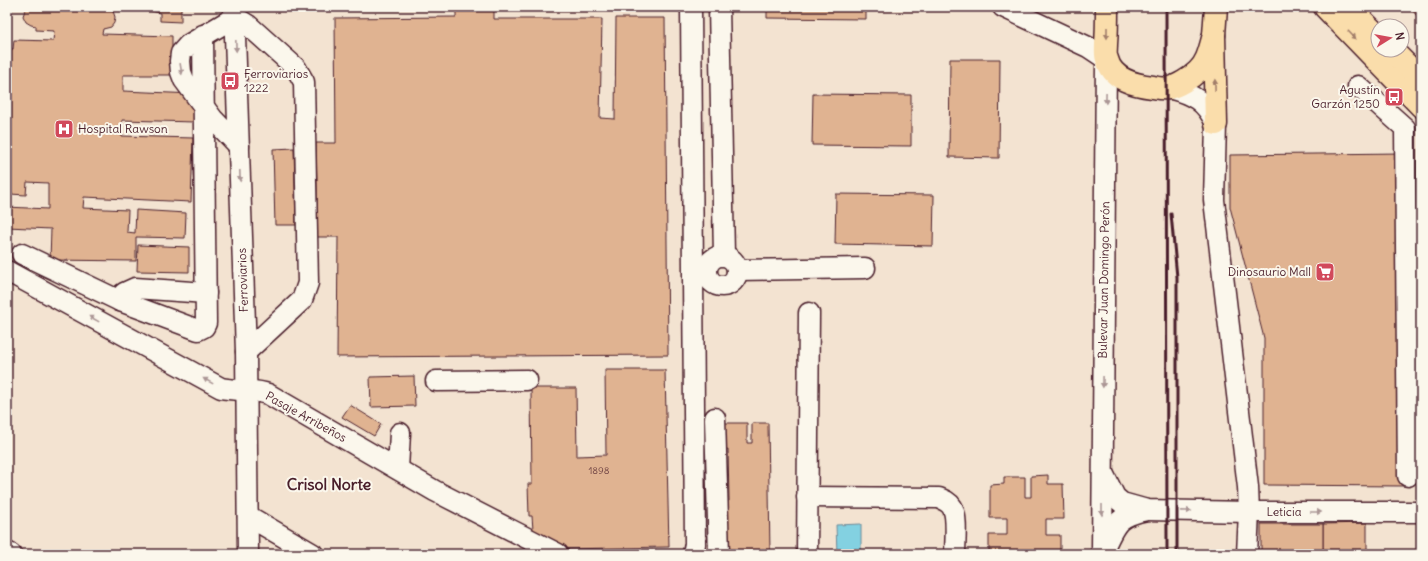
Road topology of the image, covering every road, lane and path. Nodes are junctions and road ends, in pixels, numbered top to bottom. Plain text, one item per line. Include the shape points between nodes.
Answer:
1 (691, 7) edge
2 (719, 7) edge
3 (1004, 7) edge
4 (1107, 7) edge
5 (1216, 7) edge
6 (1325, 7) edge
7 (1349, 7) edge
8 (235, 12) edge
9 (1370, 28) edge
10 (1214, 35) junction
11 (1400, 58) edge
12 (1106, 59) junction
13 (1421, 79) edge
14 (1358, 86) dead end
15 (1169, 88) junction
16 (1421, 106) edge
17 (204, 107) junction
18 (1216, 124) junction
19 (1405, 128) junction
20 (239, 146) junction
21 (1421, 148) edge
22 (22, 254) dead end
23 (724, 255) junction
24 (865, 268) dead end
25 (737, 270) junction
26 (7, 271) edge
27 (206, 293) junction
28 (120, 301) junction
29 (809, 313) dead end
30 (246, 352) junction
31 (527, 380) dead end
32 (436, 381) dead end
33 (245, 390) junction
34 (715, 418) dead end
35 (400, 432) dead end
36 (398, 469) junction
37 (1102, 471) junction
38 (1408, 476) dead end
39 (807, 498) junction
40 (1147, 510) junction
41 (1249, 512) junction
42 (1421, 512) edge
43 (248, 516) junction
44 (7, 552) edge
45 (1102, 553) edge
46 (11, 554) edge
47 (248, 554) edge
48 (313, 554) edge
49 (558, 554) edge
50 (693, 554) edge
51 (719, 554) edge
52 (806, 554) edge
53 (955, 554) edge
54 (1247, 554) edge

1 - 50 street via 695,544
2 - 23 street
3 - 12 street via 1088,47
4 -> 12 main road, Bulevar Juan Domingo Perón
5 - 10 main road
6 -> 16 main road
7 - 9 main road
8 -> 17 street via 188,45 181,53 180,72
8 -> 20 street, Ferroviarios
8 - 30 street via 296,68 304,82 308,283 302,300
10 - 15 main road via 1204,64 1198,71
18 -> 10 main road
11 - 13 main road
12 - 15 main road via 1117,75 1125,81
12 -> 37 street, Bulevar Juan Domingo Perón
14 - 19 street
15 - 18 street via 1199,100 1211,113
17 - 20 street
17 - 27 street
18 - 41 street via 1214,200
19 - 21 street
19 - 38 street
20 -> 30 street, Ferroviarios
22 - 28 street
23 - 25 street via 733,260
23 - 25 street via 714,257 707,265 707,275 712,283 722,286 732,283
24 - 25 street
33 -> 26 street, Pasaje Arribeños via 220,388
27 - 28 street via 136,288 124,293
27 - 28 street via 206,323 198,330
29 - 39 street
30 - 33 street, Ferroviarios
31 - 32 street
33 - 36 street, Pasaje Arribeños via 268,394
33 - 43 street, Ferroviarios
34 - 51 street
35 - 36 street
36 - 49 street, Pasaje Arribeños via 435,491
37 - 40 street, Leticia via 1115,497 1122,503
37 -> 45 street, Bulevar Juan Domingo Perón
39 - 52 street
39 - 53 street via 939,498 953,508
40 -> 41 street, Leticia
40 - 45 street, Leticia via 1132,513 1121,519 1114,527
41 -> 42 street, Leticia
41 - 54 street
43 - 47 street, Ferroviarios
43 - 48 street
44 - 46 street

